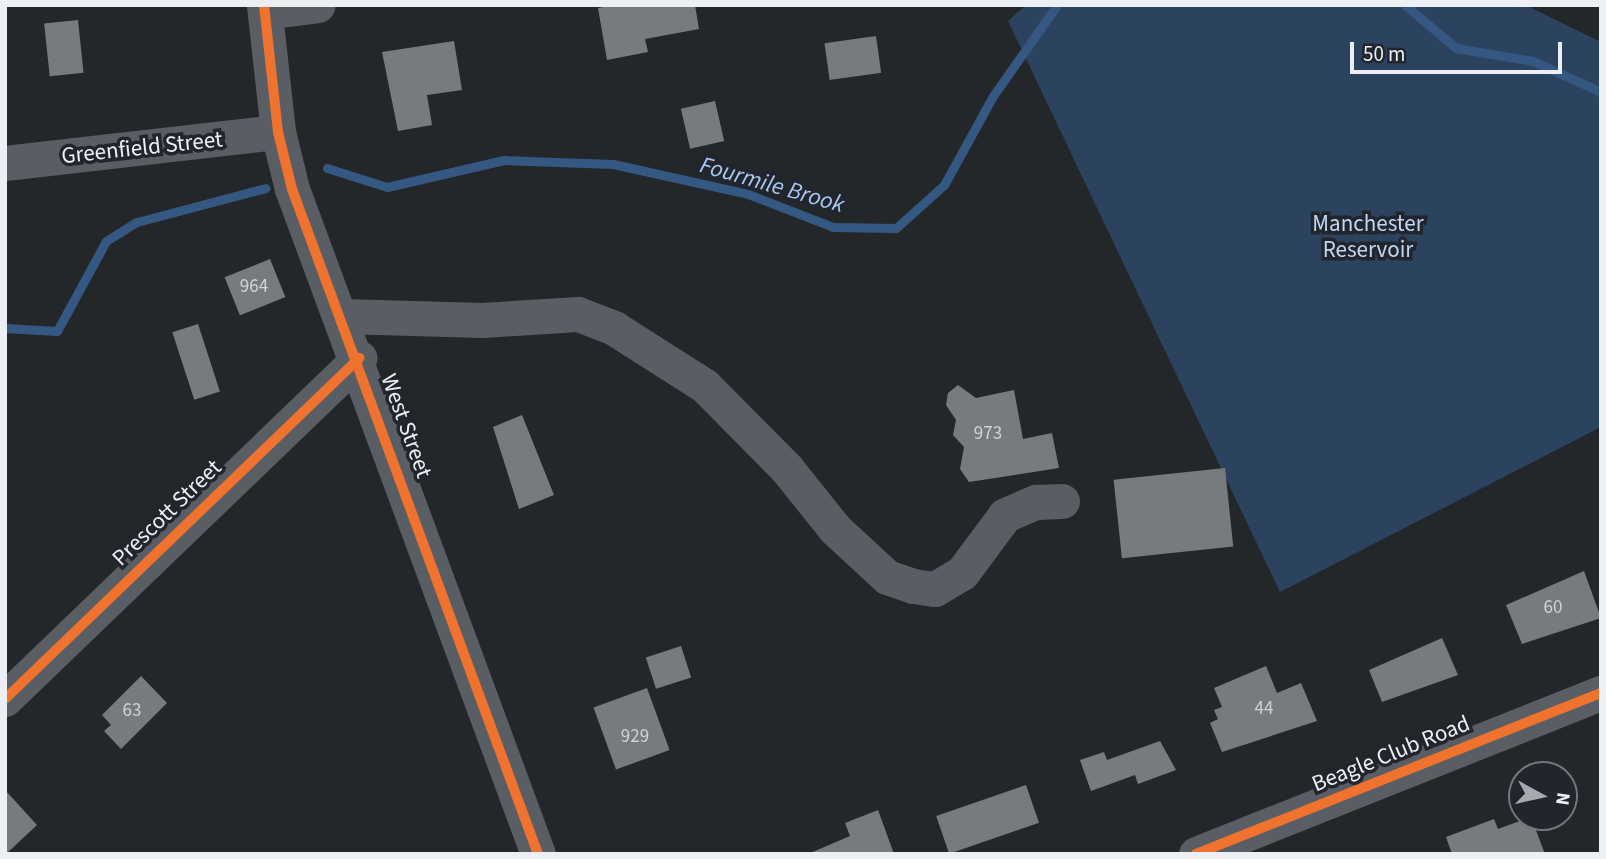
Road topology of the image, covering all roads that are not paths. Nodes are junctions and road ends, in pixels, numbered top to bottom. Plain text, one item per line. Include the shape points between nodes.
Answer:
1 (318, 5) edge
2 (265, 9) edge
3 (278, 132) junction
4 (5, 163) edge
5 (342, 316) junction
6 (359, 358) junction
7 (1062, 501) dead end
8 (1601, 694) edge
9 (5, 699) edge
10 (538, 854) edge
11 (1196, 854) edge

1 - 2 street
2 - 3 street, West Street
3 - 4 street, Greenfield Street
3 - 5 street, West Street via 292,189
5 - 6 street, West Street
5 - 7 street via 482,320 578,314 614,328 705,386 787,469 835,529 887,577 913,586 935,589 962,573 1005,515 1036,502
6 - 9 street, Prescott Street
6 - 10 street, West Street
8 - 11 street, Beagle Club Road

